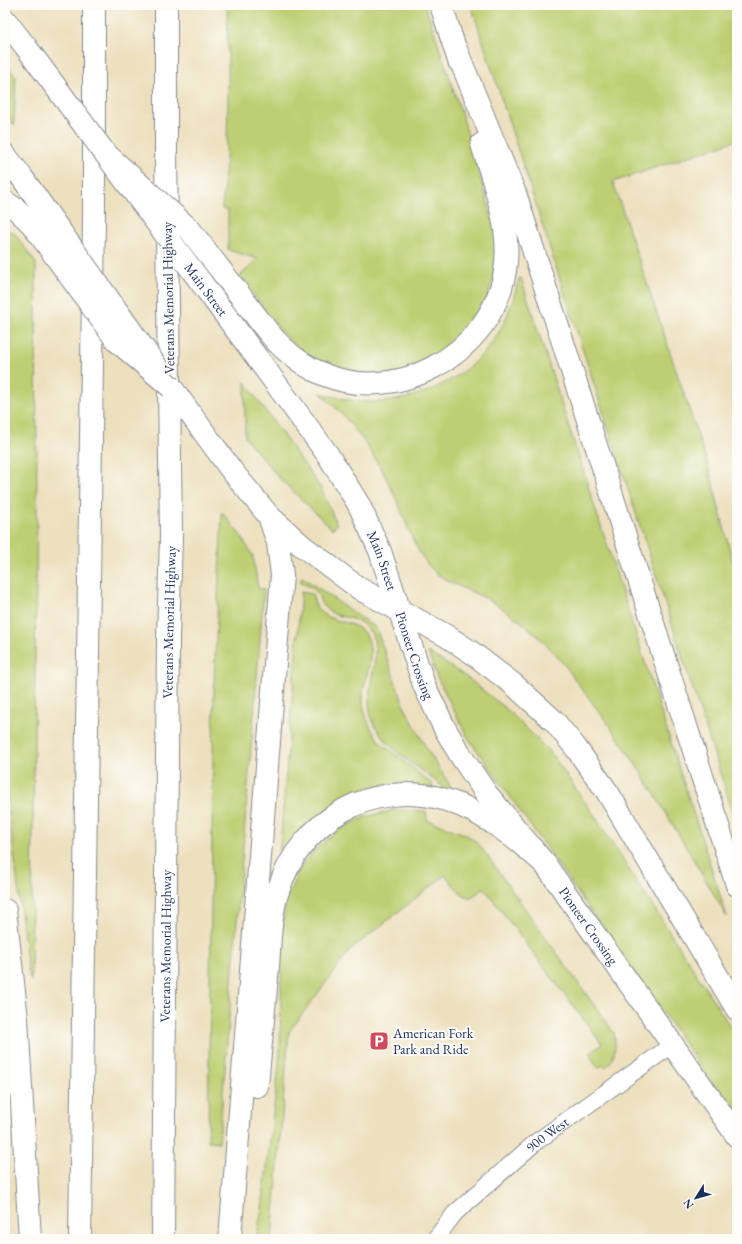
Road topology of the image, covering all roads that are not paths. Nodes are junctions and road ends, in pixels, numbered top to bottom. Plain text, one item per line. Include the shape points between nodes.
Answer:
1 (94, 5) edge
2 (166, 5) edge
3 (441, 5) edge
4 (5, 20) edge
5 (455, 47) junction
6 (106, 154) junction
7 (5, 155) edge
8 (5, 202) edge
9 (171, 387) junction
10 (269, 516) junction
11 (398, 611) junction
12 (545, 864) junction
13 (737, 885) edge
14 (5, 910) edge
15 (737, 1009) edge
16 (672, 1045) junction
17 (737, 1136) edge
18 (235, 1180) junction
19 (30, 1239) edge
20 (80, 1239) edge
21 (163, 1239) edge
22 (230, 1239) edge
23 (435, 1239) edge

1 - 20 main road via 94,218
2 - 21 main road, Veterans Memorial Highway via 171,537
3 - 5 main road
4 - 6 main road, Main Street, bridge
5 - 6 main road, bridge via 500,205 507,256 502,283 487,318 468,343 438,366 407,379 368,383 348,381 315,370 288,352 262,324 190,230
5 - 13 main road via 516,196
6 - 11 main road, Main Street, bridge via 350,488 374,536
7 - 9 main road, Main Street, bridge
8 - 9 main road, bridge via 32,224 117,341
9 - 10 main road, Main Street via 232,471
10 - 11 main road, Main Street via 323,562 360,589
10 - 18 main road via 278,542 282,575
11 - 12 main road, Pioneer Crossing via 424,684 459,753 486,793
11 - 15 main road, Pioneer Crossing via 445,635 498,672 541,708 566,735 608,793
12 - 16 main road, Pioneer Crossing
12 - 18 main road via 488,820 449,802 431,797 397,795 374,799 332,816 316,828 283,875 272,913 254,1125
14 - 19 main road via 17,1019
16 - 17 main road, Pioneer Crossing
16 - 23 street, 900 West via 536,1142 455,1213
18 - 22 main road

